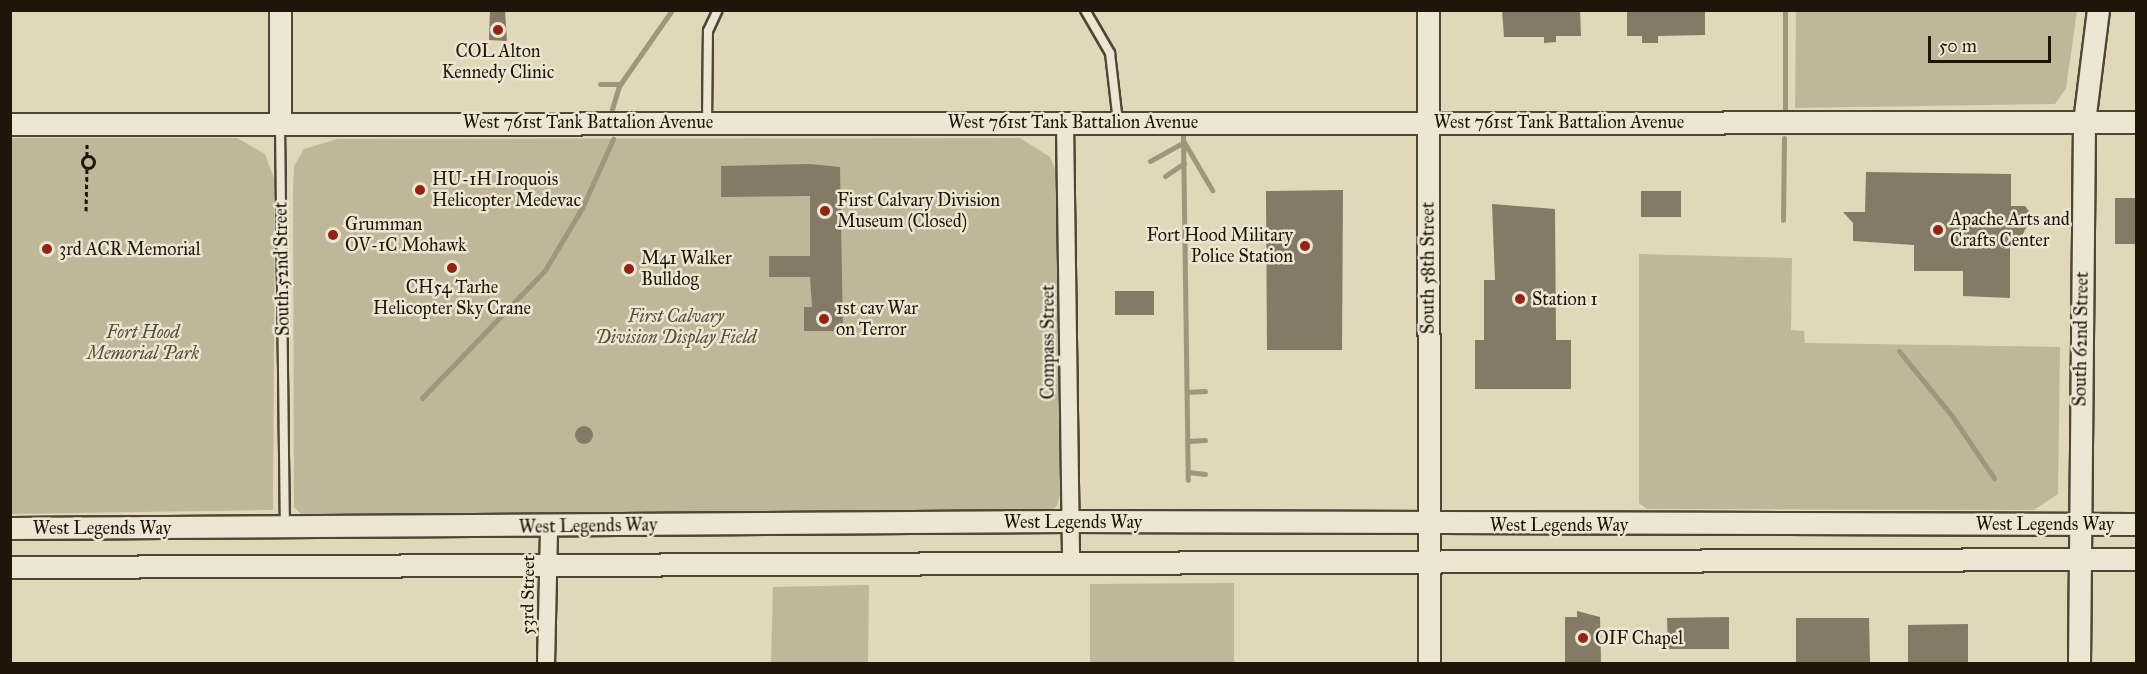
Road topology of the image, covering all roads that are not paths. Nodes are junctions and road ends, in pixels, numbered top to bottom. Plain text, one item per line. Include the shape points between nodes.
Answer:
1 (280, 10) edge
2 (718, 10) edge
3 (1085, 10) edge
4 (1428, 10) edge
5 (2098, 10) edge
6 (279, 121) junction
7 (1118, 122) junction
8 (1428, 122) junction
9 (2084, 122) junction
10 (2136, 122) edge
11 (707, 123) junction
12 (1065, 123) junction
13 (10, 124) edge
14 (1071, 521) junction
15 (2080, 524) junction
16 (2136, 524) edge
17 (1429, 525) junction
18 (285, 526) junction
19 (549, 527) junction
20 (10, 528) edge
21 (2080, 559) junction
22 (2136, 559) edge
23 (1071, 561) junction
24 (1429, 562) junction
25 (547, 564) junction
26 (10, 567) edge
27 (546, 663) edge
28 (1429, 663) edge
29 (2079, 663) edge

1 - 6 street, South 52nd Street
2 - 11 lane via 708,31
3 - 7 lane via 1110,53
4 - 8 street, South 58th Street
5 - 9 street, South 62nd Street
6 - 11 street, West 761st Tank Battalion Avenue
6 - 13 street, West 761st Tank Battalion Avenue
6 - 18 lane, South 52nd Street
7 - 8 street, West 761st Tank Battalion Avenue
7 - 12 street, West 761st Tank Battalion Avenue
8 - 9 street, West 761st Tank Battalion Avenue
8 - 17 street, South 58th Street
9 - 10 street, West 761st Tank Battalion Avenue
9 - 15 street, South 62nd Street
11 - 12 street, West 761st Tank Battalion Avenue
12 - 14 street, Compass Street
14 - 17 street, West Legends Way
14 - 19 street, West Legends Way
14 - 23 street, Compass Street
15 - 16 street, West Legends Way
15 - 17 street, West Legends Way
15 - 21 street, South 62nd Street
17 - 24 street, South 58th Street
18 - 19 street, West Legends Way
18 - 20 street, West Legends Way
19 - 25 street, 53rd Street
21 - 22 street, West Legends Way
21 - 24 street, West Legends Way
21 - 29 street, South 62nd Street
23 - 24 street, West Legends Way
23 - 25 street, West Legends Way
24 - 28 street, South 58th Street
25 - 26 street, West Legends Way
25 - 27 street, 53rd Street

